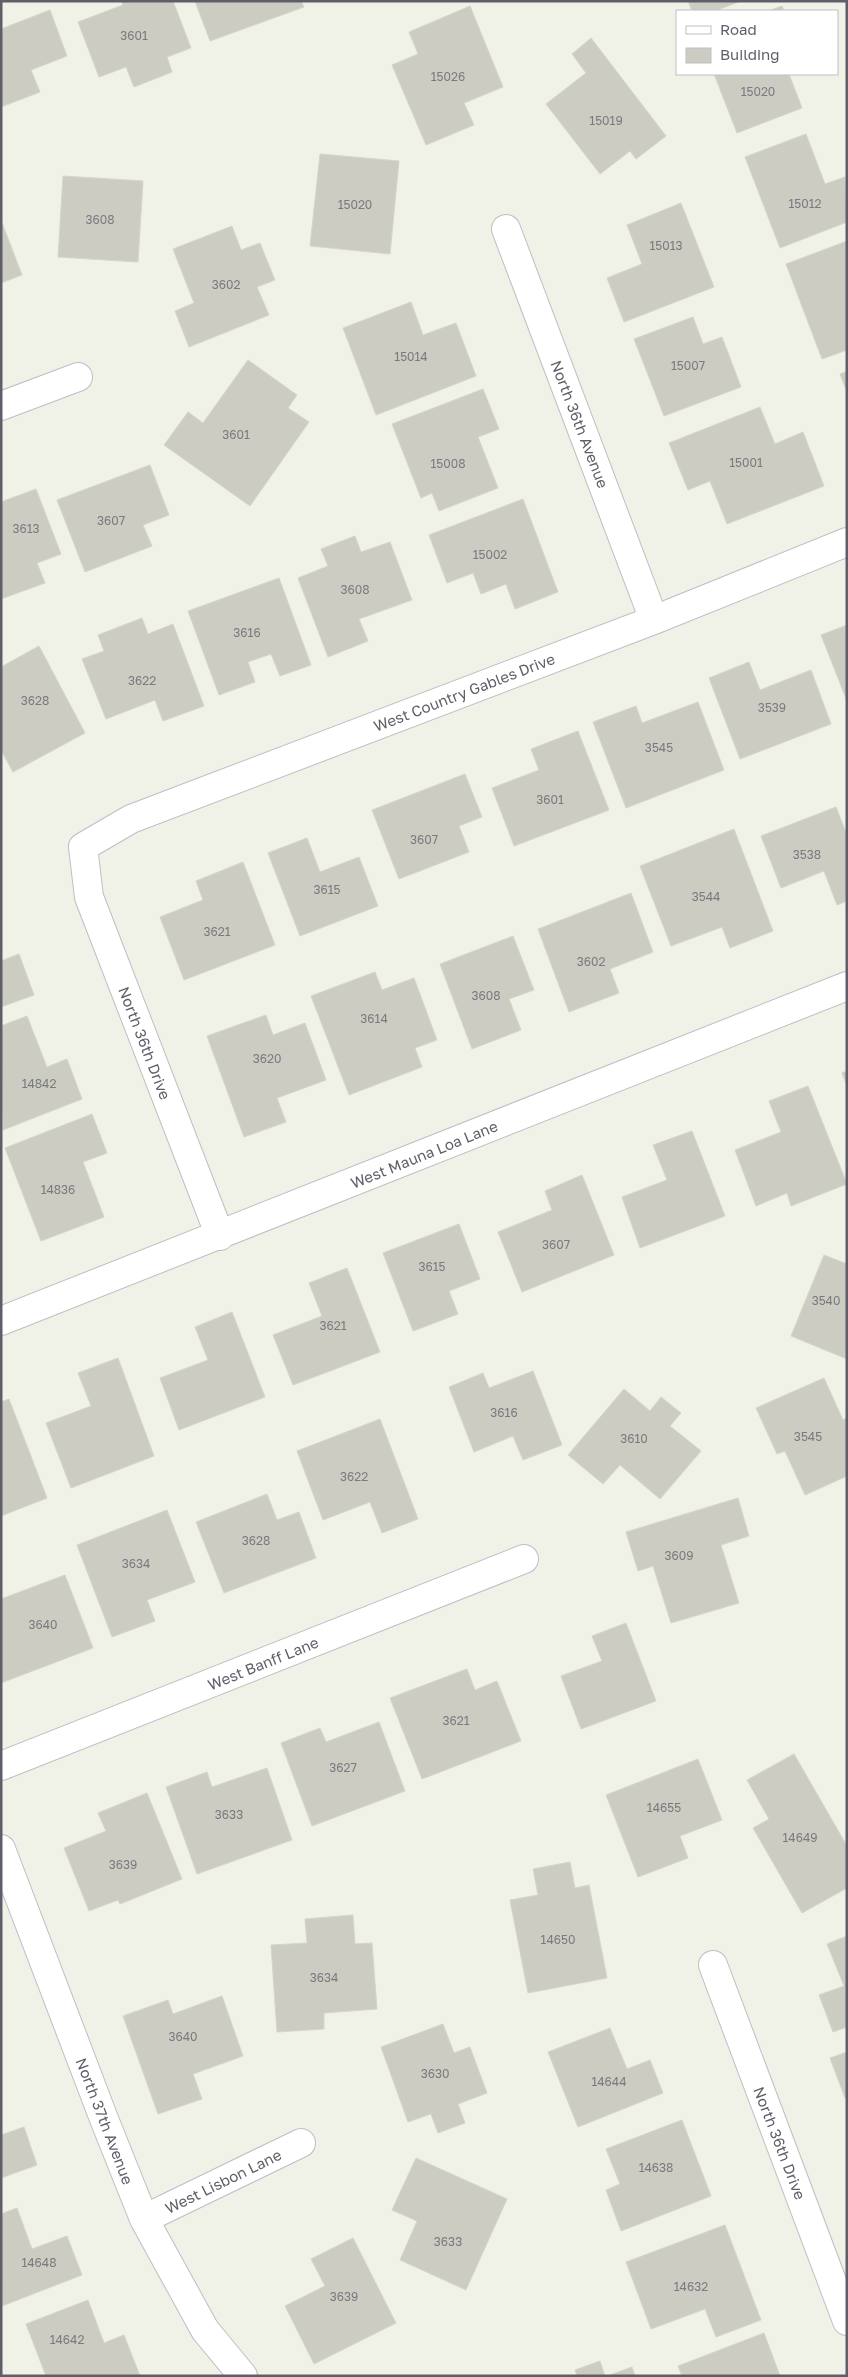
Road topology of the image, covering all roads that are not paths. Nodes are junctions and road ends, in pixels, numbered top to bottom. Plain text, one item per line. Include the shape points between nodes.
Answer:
1 (506, 229) dead end
2 (78, 377) dead end
3 (1, 406) edge
4 (847, 542) edge
5 (654, 620) junction
6 (84, 847) joint
7 (847, 986) edge
8 (220, 1236) junction
9 (1, 1321) edge
10 (524, 1559) dead end
11 (1, 1766) edge
12 (1, 1849) edge
13 (712, 1965) dead end
14 (301, 2143) dead end
15 (144, 2219) junction
16 (847, 2321) edge
17 (243, 2376) edge

1 - 5 street, North 36th Avenue
2 - 3 street
4 - 5 street, West Country Gables Drive
5 - 6 street, West Country Gables Drive via 131,819
6 - 8 street, North 36th Drive via 90,897
7 - 8 street, West Mauna Loa Lane
8 - 9 street, West Mauna Loa Lane
10 - 11 street, West Banff Lane
12 - 15 street, North 37th Avenue
13 - 16 street, North 36th Drive
14 - 15 street, West Lisbon Lane
15 - 17 street, North 37th Avenue via 205,2330

